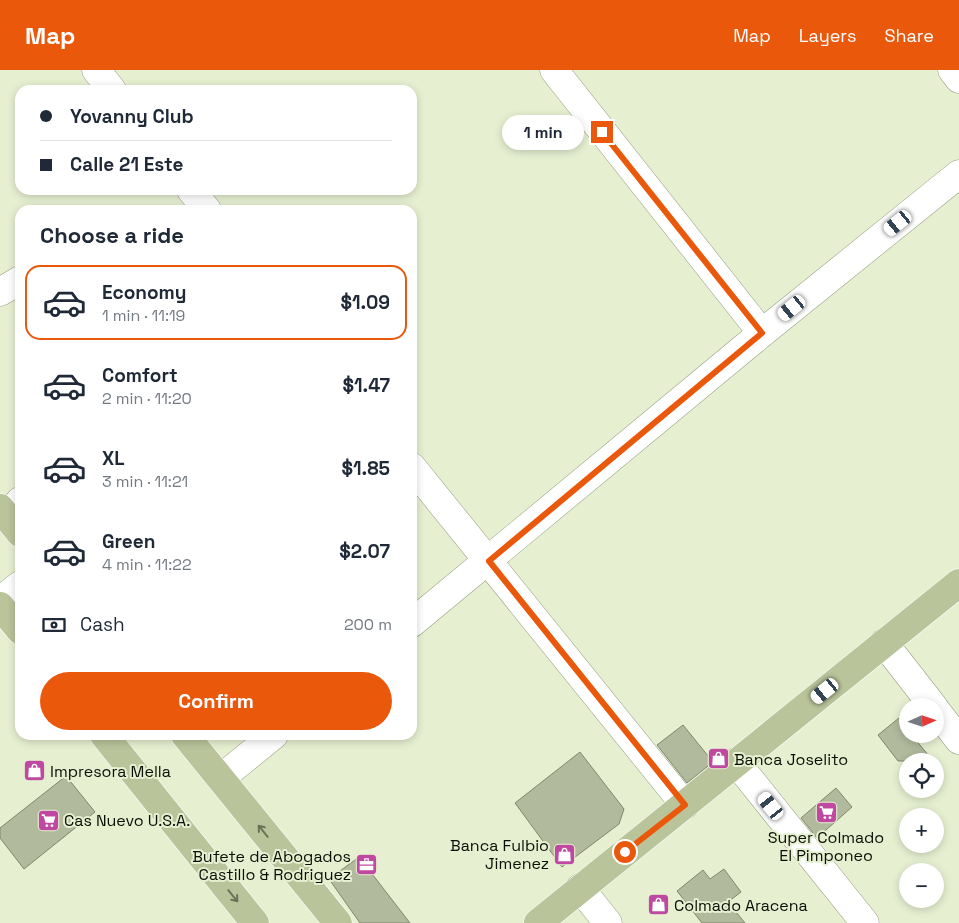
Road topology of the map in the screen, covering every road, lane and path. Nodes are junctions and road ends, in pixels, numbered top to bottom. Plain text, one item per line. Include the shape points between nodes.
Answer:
1 (96, 70) edge
2 (554, 70) edge
3 (952, 70) edge
4 (959, 78) edge
5 (108, 85) edge
6 (959, 174) edge
7 (195, 195) edge
8 (203, 205) edge
9 (15, 283) edge
10 (0, 292) edge
11 (762, 333) junction
12 (417, 473) edge
13 (489, 561) junction
14 (959, 583) edge
15 (15, 589) edge
16 (0, 601) edge
17 (0, 606) edge
18 (417, 619) edge
19 (15, 624) edge
20 (884, 643) junction
21 (926, 698) edge
22 (944, 721) edge
23 (108, 740) edge
24 (189, 740) edge
25 (268, 740) edge
26 (959, 740) edge
27 (736, 762) junction
28 (220, 778) junction
29 (685, 805) junction
30 (580, 888) junction
31 (255, 923) edge
32 (338, 923) edge
33 (538, 923) edge
34 (608, 923) edge
35 (865, 923) edge

1 - 5 street
2 - 11 street
3 - 4 street
6 - 11 street
7 - 8 street
9 - 10 street
11 - 13 street
12 - 13 street
13 - 18 street
13 - 29 street
14 - 20 main road
15 - 16 street
17 - 19 main road
20 - 21 street
20 - 27 main road
22 - 26 street
23 -> 31 main road
24 - 28 main road
25 - 28 street
27 - 29 main road
27 - 35 street
32 -> 28 main road
29 - 30 main road
30 - 33 main road
30 - 34 street

